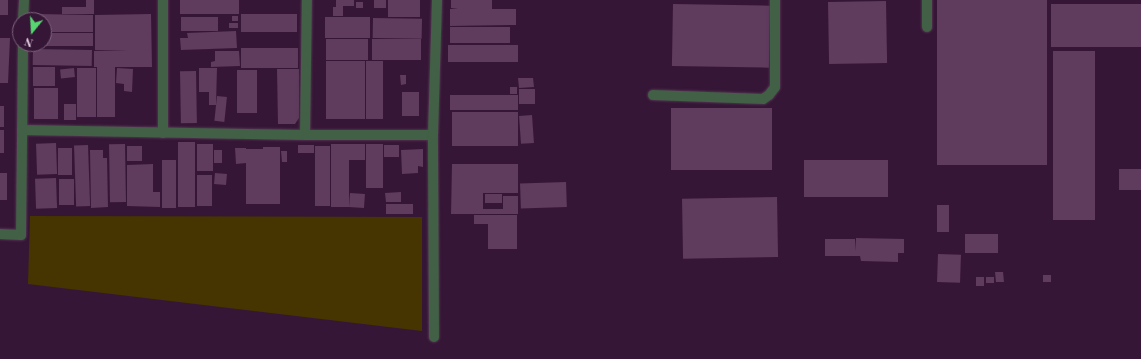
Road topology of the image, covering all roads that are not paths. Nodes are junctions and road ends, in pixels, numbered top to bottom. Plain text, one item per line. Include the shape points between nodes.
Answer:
1 (24, 0) edge
2 (164, 0) edge
3 (307, 0) edge
4 (437, 0) edge
5 (775, 0) edge
6 (927, 0) edge
7 (24, 12) edge
8 (927, 27) dead end
9 (23, 52) edge
10 (653, 95) dead end
11 (22, 130) junction
12 (163, 133) junction
13 (305, 135) junction
14 (433, 135) junction
15 (0, 234) edge
16 (434, 337) dead end

1 - 7 street
2 - 12 street
3 - 13 street
4 - 14 street
5 - 10 street via 774,87 769,95 763,99
6 - 8 street
9 - 11 street
11 - 12 street
11 - 15 street via 21,235
12 - 13 street
13 - 14 street
14 - 16 street

